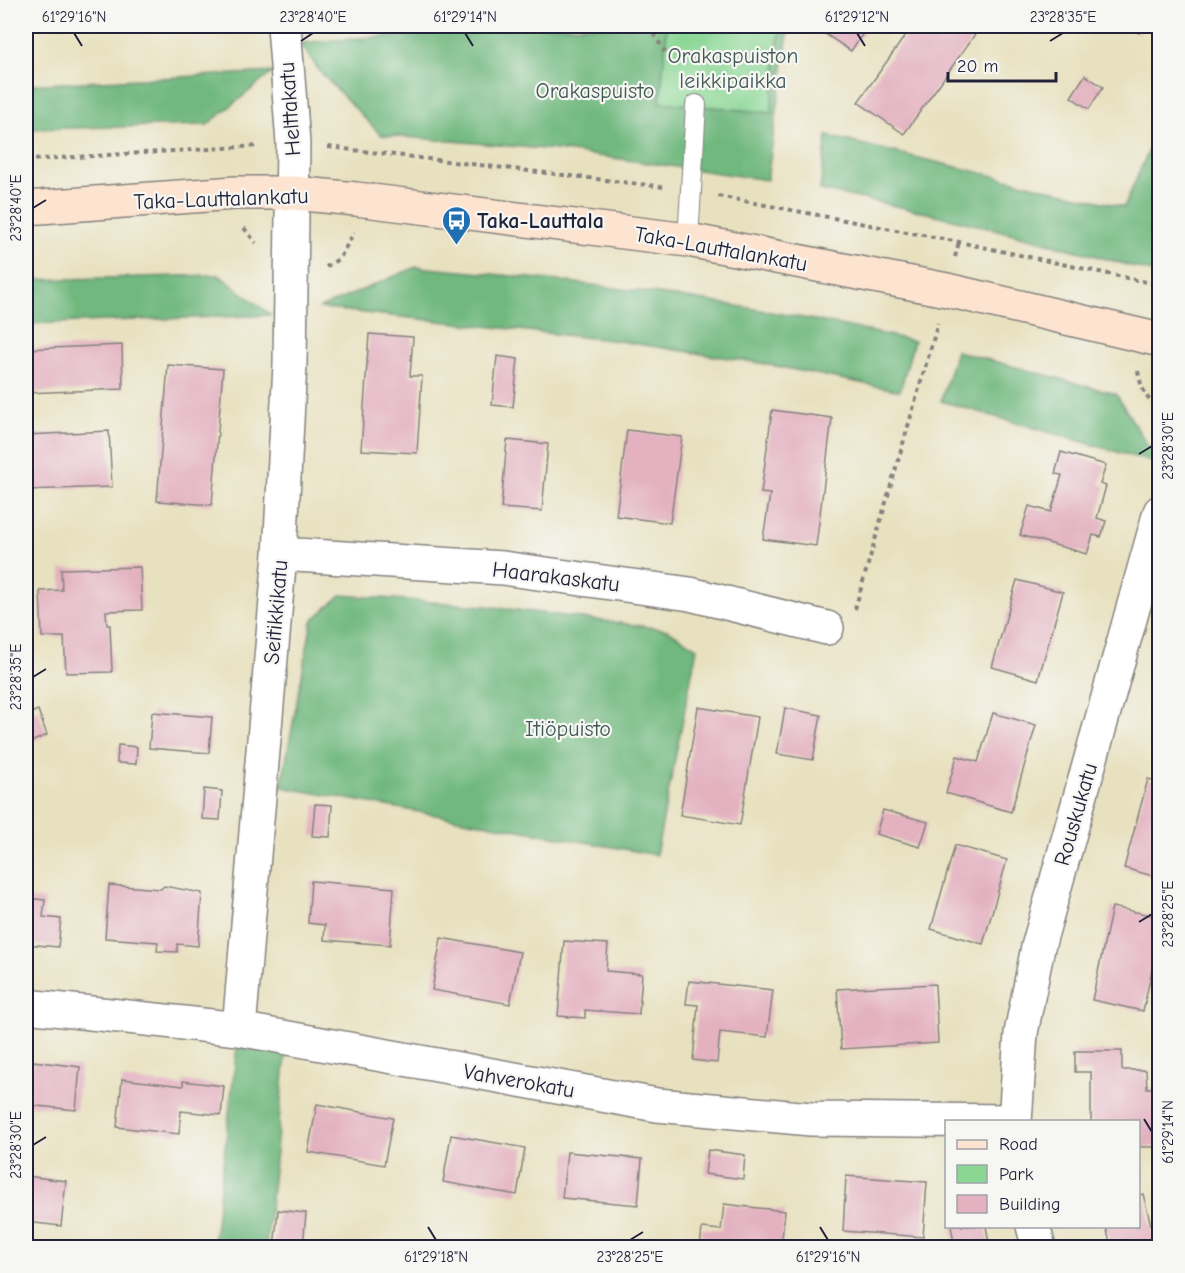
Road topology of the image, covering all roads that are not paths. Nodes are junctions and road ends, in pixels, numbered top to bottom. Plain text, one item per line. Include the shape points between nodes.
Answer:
1 (284, 26) edge
2 (696, 105) dead end
3 (293, 193) junction
4 (26, 208) edge
5 (688, 240) junction
6 (1160, 340) edge
7 (1160, 512) edge
8 (280, 554) junction
9 (827, 628) road end
10 (26, 1006) edge
11 (239, 1029) junction
12 (945, 1120) edge
13 (1015, 1120) edge
14 (1033, 1228) edge
15 (1038, 1248) edge

1 - 3 street, Helttakatu
2 - 5 lane
3 - 4 main road, Taka-Lauttalankatu
3 - 5 main road, Taka-Lauttalankatu
3 - 8 street, Seitikkikatu
5 - 6 main road, Taka-Lauttalankatu via 947,290
7 - 13 street, Rouskukatu via 1038,946 1021,1033
8 - 9 street, Haarakaskatu via 514,569 690,594
8 - 11 street, Seitikkikatu
10 - 11 street, Vahverokatu
11 - 12 street, Vahverokatu via 657,1105 811,1119
14 - 15 street

